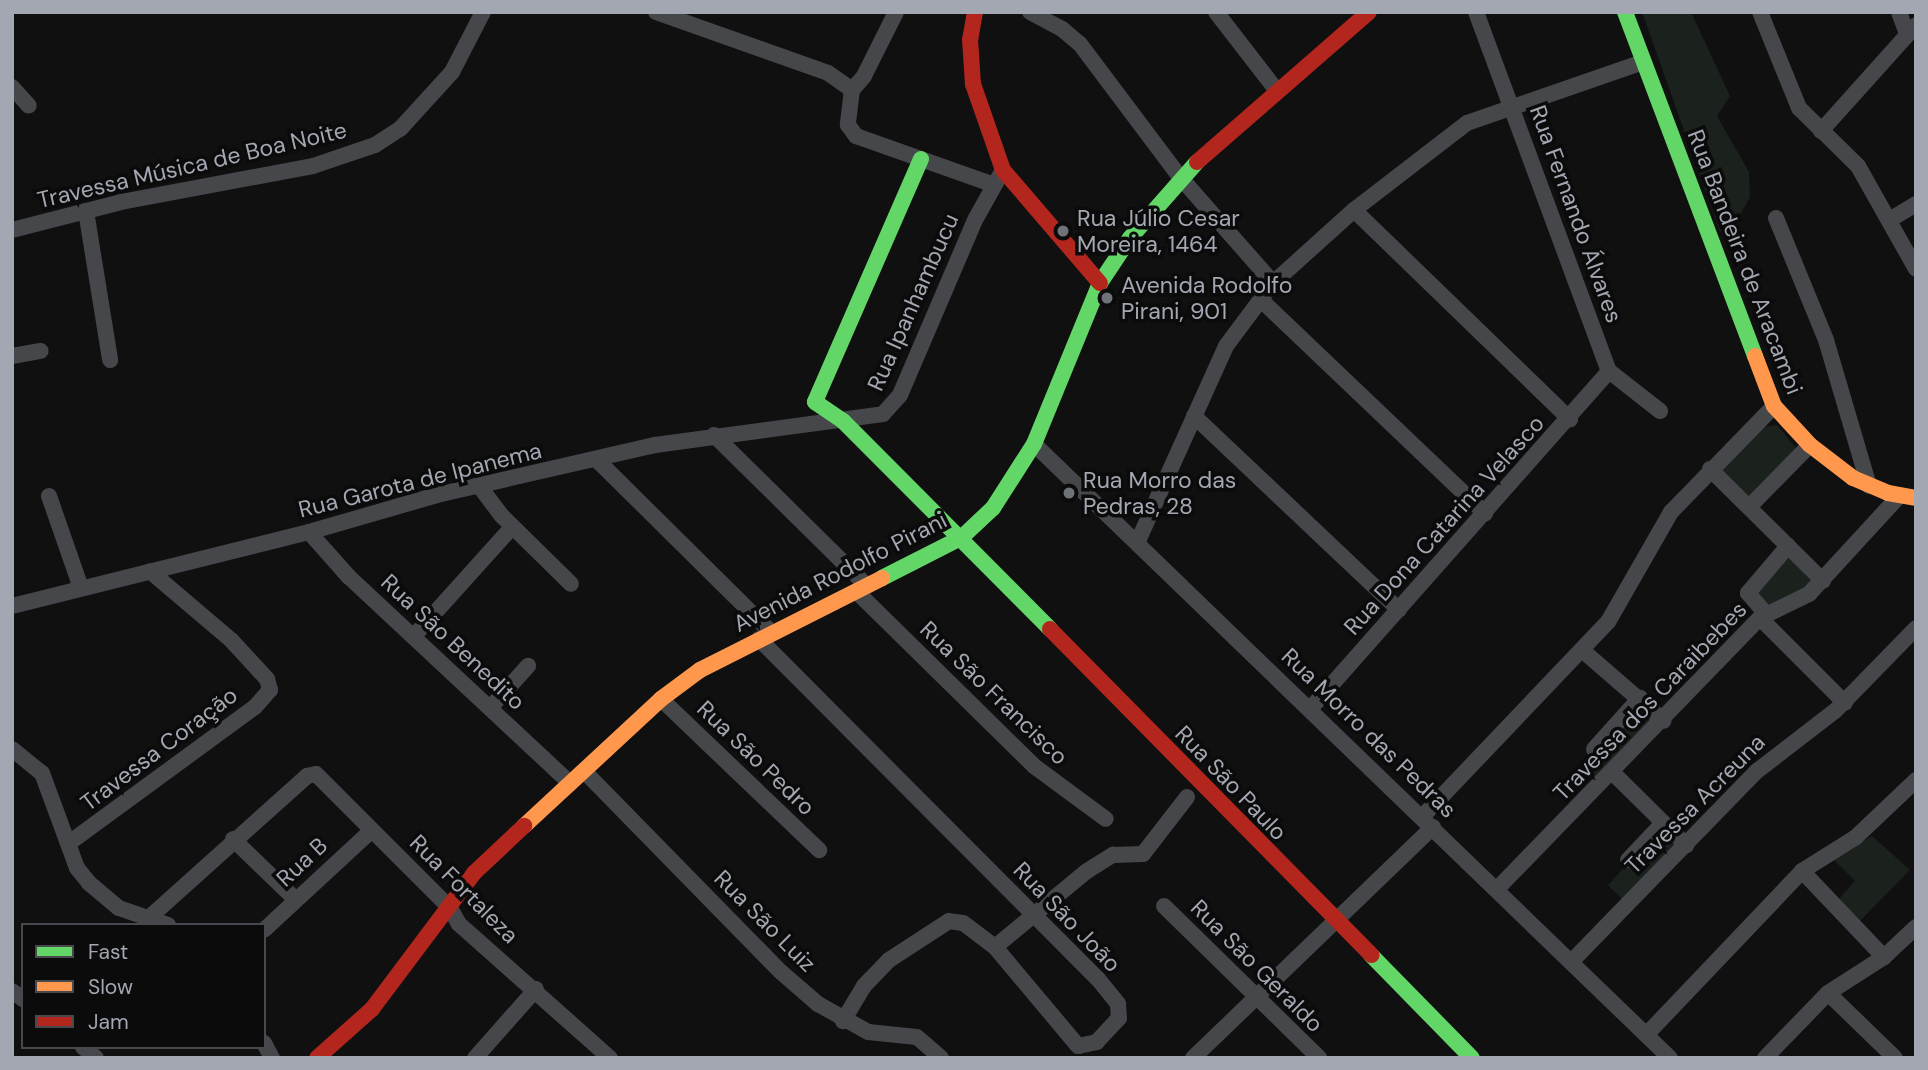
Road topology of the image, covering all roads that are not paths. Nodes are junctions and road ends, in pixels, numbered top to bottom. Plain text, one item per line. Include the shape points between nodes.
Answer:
1 (483, 12) edge
2 (656, 12) edge
3 (896, 12) edge
4 (975, 12) edge
5 (1030, 12) edge
6 (1216, 12) edge
7 (1369, 12) edge
8 (1476, 12) edge
9 (1625, 12) edge
10 (1760, 12) edge
11 (1899, 12) edge
12 (1912, 30) edge
13 (1643, 62) junction
14 (12, 87) edge
15 (852, 90) junction
16 (1277, 91) junction
17 (20, 105) edge
18 (1512, 106) junction
19 (1821, 131) junction
20 (921, 159) junction
21 (1003, 170) junction
22 (1180, 177) junction
23 (993, 185) junction
24 (1916, 204) edge
25 (1354, 210) junction
26 (86, 211) junction
27 (1776, 218) dead end
28 (1891, 219) junction
29 (12, 230) edge
30 (1916, 270) edge
31 (1100, 283) junction
32 (1273, 283) junction
33 (1260, 299) junction
34 (41, 351) dead end
35 (12, 356) edge
36 (110, 360) dead end
37 (1609, 371) junction
38 (1774, 406) junction
39 (1660, 411) dead end
40 (1194, 416) junction
41 (1570, 419) junction
42 (843, 421) junction
43 (714, 435) junction
44 (1034, 444) junction
45 (1810, 445) junction
46 (596, 459) junction
47 (1710, 469) junction
48 (1869, 486) junction
49 (480, 488) junction
50 (48, 496) dead end
51 (1908, 497) edge
52 (1749, 507) junction
53 (1485, 513) junction
54 (512, 527) junction
55 (309, 532) junction
56 (961, 538) junction
57 (1138, 541) junction
58 (1788, 546) junction
59 (149, 570) junction
60 (1823, 581) junction
61 (571, 584) dead end
62 (81, 588) junction
63 (862, 589) junction
64 (12, 606) edge
65 (1399, 610) junction
66 (1763, 617) junction
67 (1916, 629) edge
68 (414, 636) junction
69 (765, 636) junction
70 (1582, 650) junction
71 (528, 666) dead end
72 (1640, 698) junction
73 (661, 699) junction
74 (1844, 703) junction
75 (490, 708) junction
76 (1311, 708) junction
77 (1664, 721) junction
78 (1594, 749) dead end
79 (13, 750) edge
80 (584, 771) junction
81 (1613, 773) junction
82 (1916, 780) edge
83 (570, 783) junction
84 (1187, 797) dead end
85 (1105, 819) dead end
86 (1428, 822) junction
87 (1663, 822) junction
88 (372, 830) junction
89 (233, 839) junction
90 (69, 843) junction
91 (1686, 845) junction
92 (819, 850) dead end
93 (1628, 860) dead end
94 (1802, 871) junction
95 (1498, 888) junction
96 (295, 899) junction
97 (1164, 906) dead end
98 (450, 908) junction
99 (1033, 914) junction
100 (150, 916) junction
101 (1333, 921) junction
102 (164, 923) edge
103 (1916, 927) edge
104 (266, 928) edge
105 (995, 947) junction
106 (1884, 957) junction
107 (1573, 960) junction
108 (536, 989) junction
109 (1828, 993) junction
110 (1254, 996) junction
111 (843, 1021) junction
112 (1647, 1034) junction
113 (599, 1054) edge
114 (317, 1058) edge
115 (475, 1058) edge
116 (941, 1058) edge
117 (1193, 1058) edge
118 (1318, 1058) edge
119 (1472, 1058) edge
120 (1670, 1058) edge
121 (1765, 1058) edge
122 (1895, 1058) edge

1 - 26 street, Travessa Música de Boa Noite via 452,72 400,129 375,145 313,166
2 - 15 street via 828,73
3 - 15 street via 864,76
4 - 21 main road via 970,39 972,84
5 - 22 street via 1080,44
6 - 16 street
7 - 16 main road, Avenida Rodolfo Pirani
8 - 18 street, Rua Fernando Álvares
9 - 13 main road, Rua Bandeira de Aracambi
10 - 19 street via 1799,108
11 - 12 street
12 - 19 street
13 - 18 street
13 - 38 main road, Rua Bandeira de Aracambi
14 - 17 street
15 - 20 street via 850,130
16 - 22 main road, Avenida Rodolfo Pirani
18 - 25 street via 1444,137
18 - 37 street, Rua Fernando Álvares
19 - 28 street via 1858,166
20 - 23 street
20 - 42 main road, Rua São Paulo via 815,402
21 - 23 street, Rua Ipanhambucu
21 - 31 main road
22 - 31 main road, Avenida Rodolfo Pirani
22 - 32 street
23 - 42 street, Rua Ipanhambucu via 900,395 883,414
24 - 28 street
25 - 32 street
25 - 41 street
26 - 29 street, Travessa Música de Boa Noite
26 - 36 street
27 - 48 street via 1826,340
28 - 30 street
31 - 44 main road, Avenida Rodolfo Pirani
32 - 33 street
33 - 40 street via 1226,346
33 - 53 street
34 - 35 street
37 - 39 street
37 - 41 street, Rua Dona Catarina Velasco
38 - 45 main road, Rua Bandeira de Aracambi
38 - 47 street
40 - 57 street
40 - 65 street
41 - 53 street, Rua Dona Catarina Velasco
42 - 43 street, Rua Garota de Ipanema
42 - 56 main road, Rua São Paulo
43 - 46 street, Rua Garota de Ipanema
43 - 63 street, Rua São Francisco
44 - 56 main road, Avenida Rodolfo Pirani via 993,508
44 - 57 street, Rua Morro das Pedras
45 - 48 main road, Rua Bandeira de Aracambi
45 - 52 street
46 - 49 street, Rua Garota de Ipanema
46 - 69 street, Rua São João
47 - 52 street
47 - 70 street via 1659,527 1620,603
48 - 51 main road, Rua Bandeira de Aracambi
49 - 54 street
49 - 55 street, Rua Garota de Ipanema via 441,494
50 - 62 street
51 - 60 street, Travessa dos Caraibebes
52 - 58 street
53 - 65 street, Rua Dona Catarina Velasco
54 - 61 street
54 - 68 street
55 - 59 street, Rua Garota de Ipanema
55 - 68 street, Rua São Benedito via 319,548
56 - 63 main road, Avenida Rodolfo Pirani
56 - 101 main road, Rua São Paulo
57 - 76 street, Rua Morro das Pedras
58 - 60 street
58 - 66 street via 1748,593
59 - 62 street, Rua Garota de Ipanema
59 - 90 street, Travessa Coração via 231,640 267,679 270,690 255,707
60 - 66 street, Travessa dos Caraibebes via 1792,604
62 - 64 street, Rua Garota de Ipanema
63 - 69 main road, Avenida Rodolfo Pirani
63 - 85 street, Rua São Francisco via 1046,778
65 - 76 street, Rua Dona Catarina Velasco
66 - 74 street
66 - 77 street, Travessa dos Caraibebes
67 - 74 street, Travessa Acreuna
68 - 75 street, Rua São Benedito
69 - 73 main road, Avenida Rodolfo Pirani via 700,670
69 - 99 street, Rua São João
70 - 72 street
70 - 86 street
71 - 75 street
72 - 77 street
72 - 78 street
73 - 80 main road, Avenida Rodolfo Pirani
73 - 92 street, Rua São Pedro
74 - 91 street, Travessa Acreuna via 1756,771
75 - 83 street, Rua São Benedito
76 - 86 street, Rua Morro das Pedras
77 - 81 street, Travessa dos Caraibebes
79 - 90 street via 42,773
80 - 83 main road, Avenida Rodolfo Pirani
80 - 111 street, Rua São Luiz via 781,972
81 - 87 street
81 - 95 street, Travessa dos Caraibebes
82 - 94 street via 1856,837
83 - 98 main road, Avenida Rodolfo Pirani via 474,873
84 - 99 street via 1143,854 1113,855
86 - 95 street, Rua Morro das Pedras
86 - 101 street
87 - 91 street
87 - 93 street
88 - 89 street, Rua Fortaleza via 321,777 307,776
88 - 96 street, Rua B
88 - 98 street, Rua Fortaleza
89 - 96 street
89 - 100 street
90 - 100 street via 78,868 103,898 119,908
91 - 107 street, Travessa Acreuna
94 - 106 street
94 - 112 street
95 - 107 street, Rua Morro das Pedras
96 - 104 street, Rua B
97 - 110 street, Rua São Geraldo
98 - 108 street, Rua Fortaleza via 459,924
98 - 114 main road, Avenida Rodolfo Pirani via 372,1009
99 - 105 street
99 - 105 street, Rua São João via 1118,1004 1119,1018 1104,1036 1078,1046
100 - 102 street
101 - 110 street
101 - 119 main road, Rua São Paulo
103 - 106 street
105 - 111 street, Rua São João via 963,923 949,921 889,960 864,986
106 - 109 street
107 - 112 street, Rua Morro das Pedras
108 - 113 street, Rua Fortaleza
108 - 115 street
109 - 121 street
109 - 122 street
110 - 117 street
110 - 118 street, Rua São Geraldo
111 - 116 street, Rua São Luiz via 875,1033 910,1034
112 - 120 street, Rua Morro das Pedras

